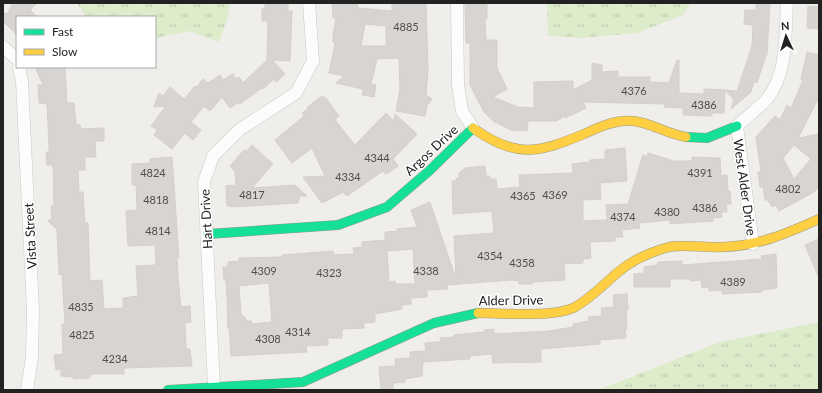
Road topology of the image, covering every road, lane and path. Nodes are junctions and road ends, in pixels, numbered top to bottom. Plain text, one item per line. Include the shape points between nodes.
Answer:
1 (309, 3) edge
2 (456, 3) edge
3 (787, 3) edge
4 (3, 47) edge
5 (16, 58) edge
6 (19, 68) edge
7 (737, 126) junction
8 (473, 128) junction
9 (819, 218) edge
10 (208, 234) junction
11 (752, 244) junction
12 (214, 387) junction
13 (27, 390) edge
14 (168, 390) edge

1 - 10 street, Hart Drive via 313,61 296,93 239,130 213,156 204,182
2 - 8 street via 458,85 462,111
3 - 7 street, West Alder Drive via 784,54 777,80 767,98
4 - 5 street
6 - 13 street, Vista Street via 22,81 33,310 32,357
7 - 8 street, Argos Drive via 704,138 676,135 628,121 604,126 552,148 532,151 513,150 485,138
7 - 11 street, West Alder Drive
8 - 10 street, Argos Drive via 387,207 338,225
9 - 11 street, Alder Drive via 784,235
10 - 12 street, Hart Drive
11 - 12 street, Alder Drive via 724,248 670,247 644,256 618,272 591,297 573,308 550,313 476,313 434,323 303,382
12 - 14 street, Alder Drive

